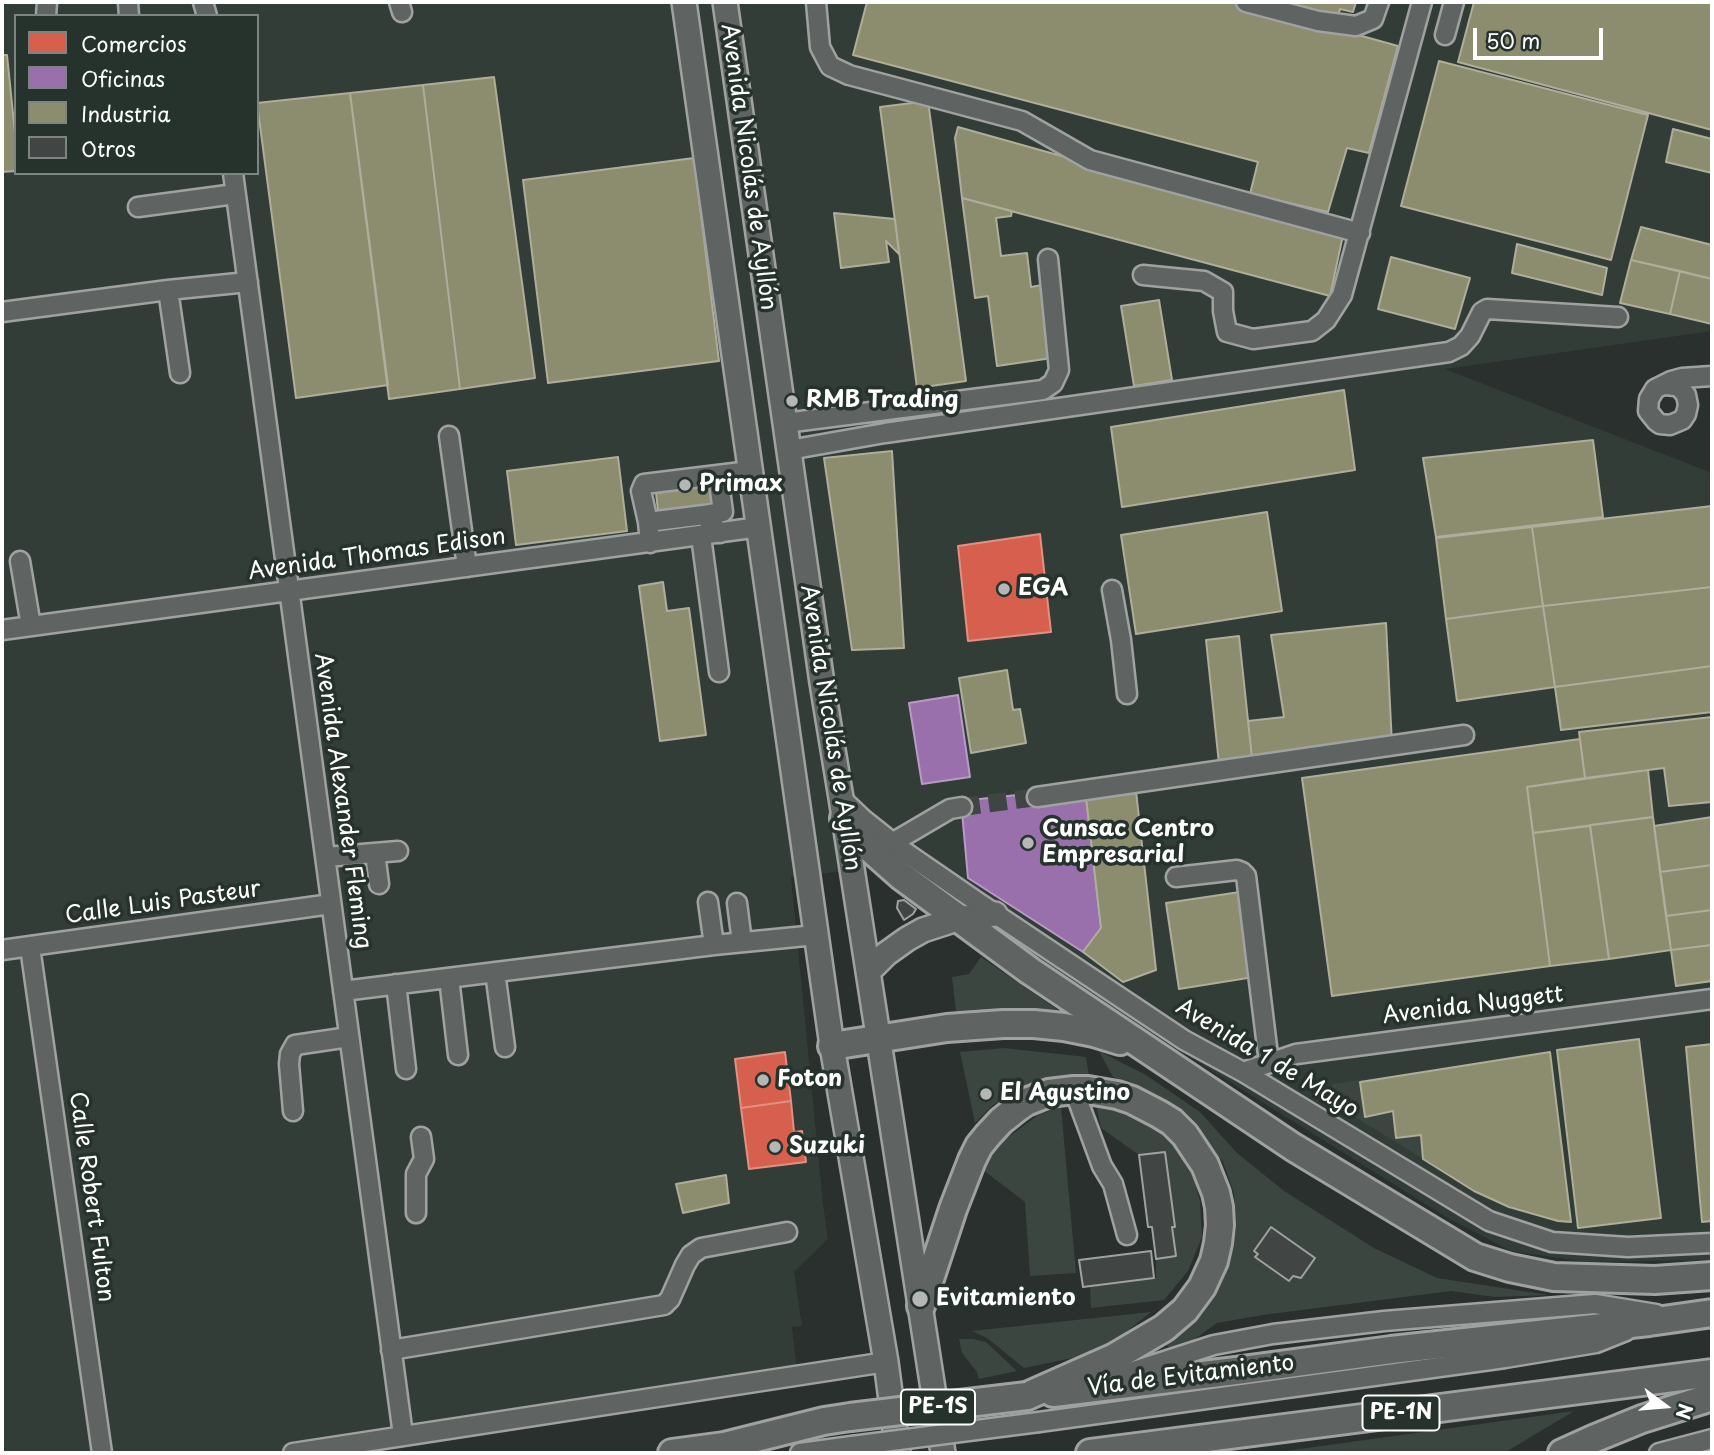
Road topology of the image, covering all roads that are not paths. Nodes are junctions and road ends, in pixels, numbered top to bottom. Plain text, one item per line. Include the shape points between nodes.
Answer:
1 (684, 2) edge
2 (725, 2) edge
3 (816, 2) edge
4 (1246, 2) edge
5 (1379, 2) edge
6 (1422, 2) edge
7 (1454, 2) edge
8 (1445, 35) dead end
9 (233, 175) edge
10 (235, 194) junction
11 (138, 207) dead end
12 (1360, 233) junction
13 (1048, 259) dead end
14 (1143, 275) dead end
15 (248, 282) junction
16 (168, 290) junction
17 (2, 312) edge
18 (1618, 317) dead end
19 (180, 373) dead end
20 (1712, 376) edge
21 (1665, 384) dead end
22 (785, 423) junction
23 (449, 436) dead end
24 (789, 450) junction
25 (750, 471) junction
26 (718, 475) junction
27 (704, 515) junction
28 (648, 522) junction
29 (759, 527) junction
30 (720, 533) junction
31 (701, 536) junction
32 (650, 543) junction
33 (20, 561) dead end
34 (467, 567) junction
35 (1112, 590) dead end
36 (289, 592) junction
37 (31, 626) junction
38 (2, 630) edge
39 (719, 673) dead end
40 (1128, 694) dead end
41 (1464, 735) dead end
42 (1037, 797) tunnel mouth
43 (962, 807) tunnel mouth
44 (843, 808) junction
45 (892, 843) junction
46 (398, 851) dead end
47 (375, 853) junction
48 (326, 857) junction
49 (1177, 877) dead end
50 (379, 884) dead end
51 (708, 902) dead end
52 (737, 903) dead end
53 (331, 904) junction
54 (995, 914) junction
55 (957, 919) junction
56 (816, 936) junction
57 (742, 942) junction
58 (714, 945) junction
59 (30, 947) junction
60 (2, 950) edge
61 (495, 972) junction
62 (868, 972) junction
63 (450, 978) junction
64 (396, 984) junction
65 (343, 991) junction
66 (1712, 999) edge
67 (349, 1037) junction
68 (878, 1039) junction
69 (832, 1046) junction
70 (505, 1047) dead end
71 (1151, 1053) junction
72 (458, 1055) dead end
73 (1269, 1063) junction
74 (406, 1069) dead end
75 (1243, 1072) junction
76 (1074, 1090) junction
77 (293, 1111) dead end
78 (421, 1137) dead end
79 (416, 1213) dead end
80 (786, 1232) dead end
81 (1127, 1235) dead end
82 (1712, 1242) edge
83 (1712, 1276) edge
84 (921, 1306) junction
85 (1712, 1313) edge
86 (1676, 1318) junction
87 (1649, 1322) junction
88 (391, 1350) junction
89 (886, 1362) junction
90 (1712, 1373) edge
91 (1085, 1390) junction
92 (1027, 1396) junction
93 (1712, 1397) edge
94 (402, 1436) junction
95 (1712, 1439) edge
96 (102, 1453) edge
97 (293, 1453) edge
98 (671, 1453) edge
99 (800, 1453) edge
100 (898, 1453) edge
101 (943, 1453) edge
102 (1090, 1453) edge
103 (1562, 1453) edge
104 (1659, 1453) edge

1 - 25 main road, Avenida Nicolás de Ayllón
2 - 22 main road, Avenida Nicolás de Ayllón
3 - 12 street via 820,47 830,66 849,75 1022,121 1090,160
4 - 5 street via 1356,26 1373,19
6 - 12 street
7 - 8 street
9 - 10 street, Avenida Alexander Fleming
10 - 11 street
10 - 15 street, Avenida Alexander Fleming
12 - 14 street via 1342,295 1326,320 1311,331 1253,339 1227,331 1223,292 1204,281
13 - 22 street via 1059,370 1043,390
15 - 16 street
15 - 36 street, Avenida Alexander Fleming
16 - 17 street
16 - 19 street
18 - 24 street via 1487,309 1470,336 1450,352
20 - 21 street
22 - 24 main road, Avenida Nicolás de Ayllón
23 - 34 street
24 - 44 main road, Avenida Nicolás de Ayllón
25 - 26 street
25 - 29 main road, Avenida Nicolás de Ayllón
26 - 27 street via 723,512
26 - 28 street via 644,484 641,491
27 - 28 street
27 - 30 street
28 - 32 street
29 - 30 street, Avenida Thomas Edison
29 - 56 main road, Avenida Nicolás de Ayllón
30 - 31 street, Avenida Thomas Edison
31 - 32 street, Avenida Thomas Edison
31 - 39 street
32 - 34 street, Avenida Thomas Edison
33 - 37 street
34 - 36 street, Avenida Thomas Edison
35 - 40 street
36 - 37 street, Avenida Thomas Edison
36 - 48 street, Avenida Alexander Fleming
37 - 38 street, Avenida Thomas Edison
41 - 42 street
43 - 45 street via 950,809
44 - 45 street, Avenida 1 de Mayo
44 - 55 highway via 866,845
44 - 62 main road, Avenida Nicolás de Ayllón
45 - 54 street, Avenida 1 de Mayo
46 - 47 street
47 - 48 street
47 - 50 street
48 - 53 street, Avenida Alexander Fleming
49 - 73 street via 1237,870 1246,876
51 - 58 street
52 - 57 street
53 - 59 street, Calle Luis Pasteur
53 - 65 street, Avenida Alexander Fleming
54 - 55 main road
54 - 75 street, Avenida 1 de Mayo via 1184,1040
55 - 62 main road via 907,939
55 - 71 highway
56 - 57 street
56 - 69 main road, Avenida Nicolás de Ayllón
57 - 58 street
58 - 61 street
59 - 60 street, Calle Luis Pasteur
59 - 96 street, Calle Robert Fulton
61 - 63 street
61 - 70 street
62 - 68 main road, Avenida Nicolás de Ayllón
63 - 64 street
63 - 72 street
64 - 65 street
64 - 74 street
65 - 67 street, Avenida Alexander Fleming
66 - 73 street, Avenida Nuggett via 1296,1054
67 - 77 street via 296,1045 289,1065
67 - 88 street, Avenida Alexander Fleming
68 - 69 highway
68 - 71 highway via 975,1026 1034,1024 1094,1033
68 - 84 main road, Avenida Nicolás de Ayllón
69 - 89 main road, Avenida Nicolás de Ayllón
71 - 83 highway via 1293,1147 1475,1256 1554,1277 1656,1280
73 - 75 street, Avenida Nuggett
75 - 82 street, Avenida 1 de Mayo via 1489,1221 1552,1242 1628,1247
76 - 81 street via 1113,1184
76 - 84 highway via 1026,1102 979,1146
76 - 92 highway via 1132,1100 1172,1122 1185,1135 1216,1193 1218,1243 1202,1287 1164,1328 1112,1358
78 - 79 street via 424,1160 416,1174
80 - 88 street via 701,1248 691,1255 664,1305
84 - 101 main road, Avenida Nicolás de Ayllón
85 - 86 highway, Vía de Evitamiento
86 - 87 highway, Vía de Evitamiento
86 - 91 street via 1595,1304 1287,1333 1214,1345
87 - 91 highway, Vía de Evitamiento
87 - 99 street, bridge via 1596,1343 1505,1358
88 - 94 street, Avenida Alexander Fleming
89 - 94 street
89 - 100 main road, Avenida Nicolás de Ayllón
90 - 102 highway, PE-1N
91 - 92 highway, Vía de Evitamiento
92 - 98 highway, Vía de Evitamiento / PE-1S, bridge via 824,1421 724,1446
93 - 103 highway via 1630,1423
94 - 97 street
95 - 104 street

